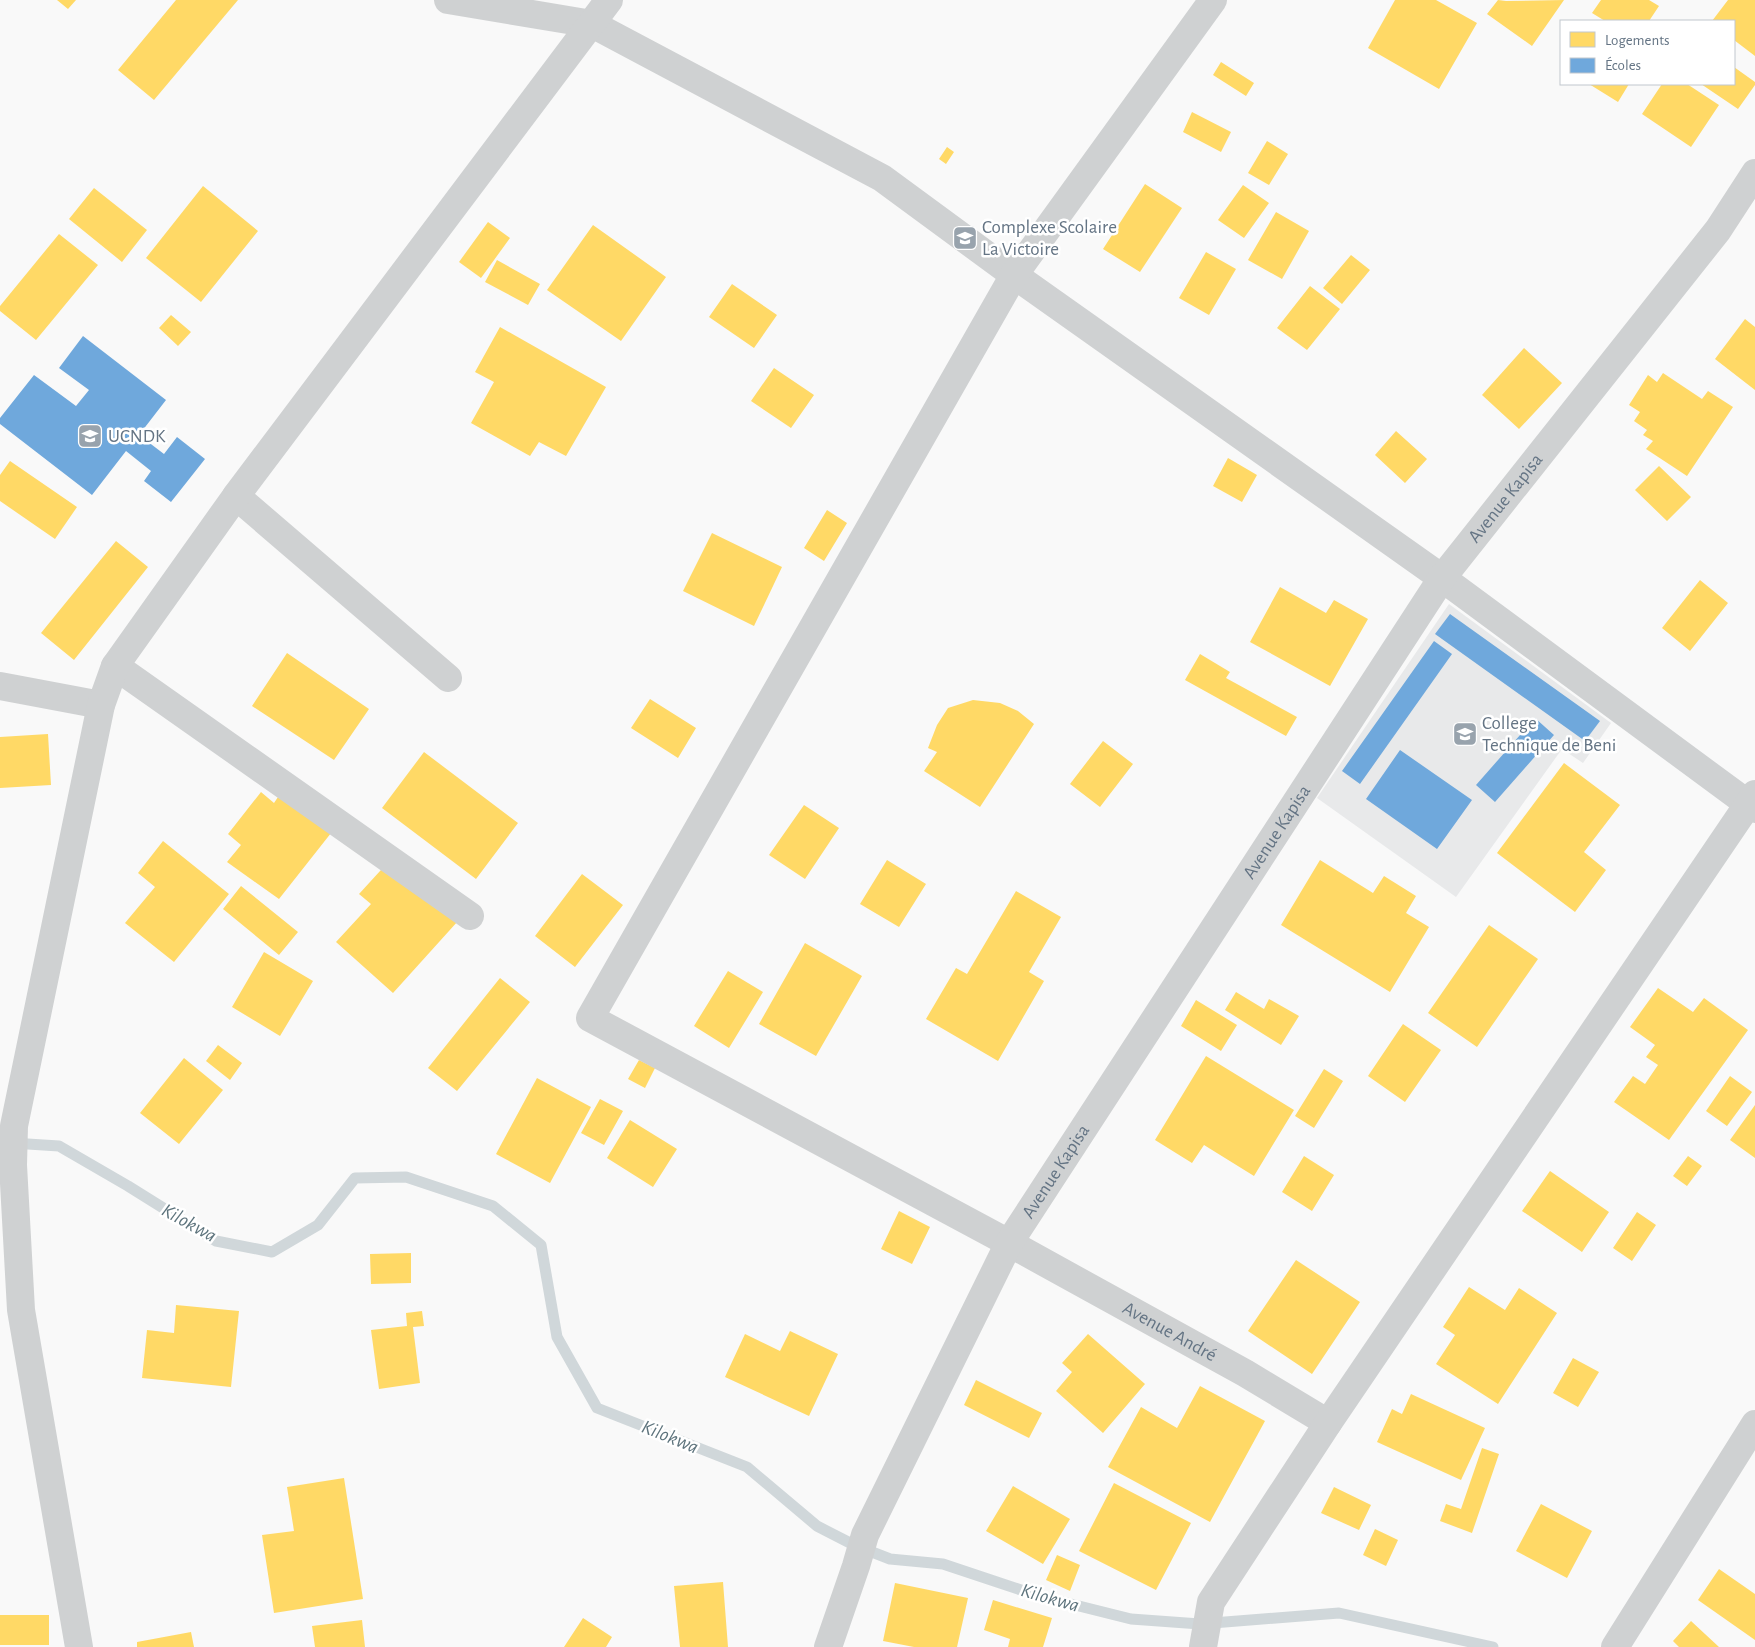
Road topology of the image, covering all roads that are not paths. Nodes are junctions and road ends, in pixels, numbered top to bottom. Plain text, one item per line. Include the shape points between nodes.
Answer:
1 (448, 0) edge
2 (609, 0) edge
3 (1213, 0) edge
4 (592, 24) junction
5 (1755, 173) edge
6 (1014, 275) junction
7 (236, 496) junction
8 (1442, 578) junction
9 (115, 666) junction
10 (448, 678) dead end
11 (0, 686) edge
12 (101, 705) junction
13 (1753, 802) edge
14 (470, 916) dead end
15 (1009, 1243) junction
16 (1328, 1423) junction
17 (1755, 1424) edge
18 (79, 1647) edge
19 (828, 1647) edge
20 (1203, 1647) edge
21 (1615, 1647) edge

1 - 4 street
2 - 4 street
3 - 6 street
4 - 6 street via 882,178
4 - 7 street
5 - 8 street, Avenue Kapisa via 1718,230
6 - 8 street
6 - 15 street, Avenue André via 590,1018
7 - 9 street
7 - 10 street
8 - 13 street
8 - 15 street, Avenue Kapisa
9 - 12 street
9 - 14 street
11 - 12 street
12 - 18 street via 14,1126 13,1165 20,1310
13 - 16 street
15 - 16 street, Avenue André via 1245,1372
15 - 19 street, Avenue Kapisa via 865,1535
16 - 20 street via 1211,1602
17 - 21 street

